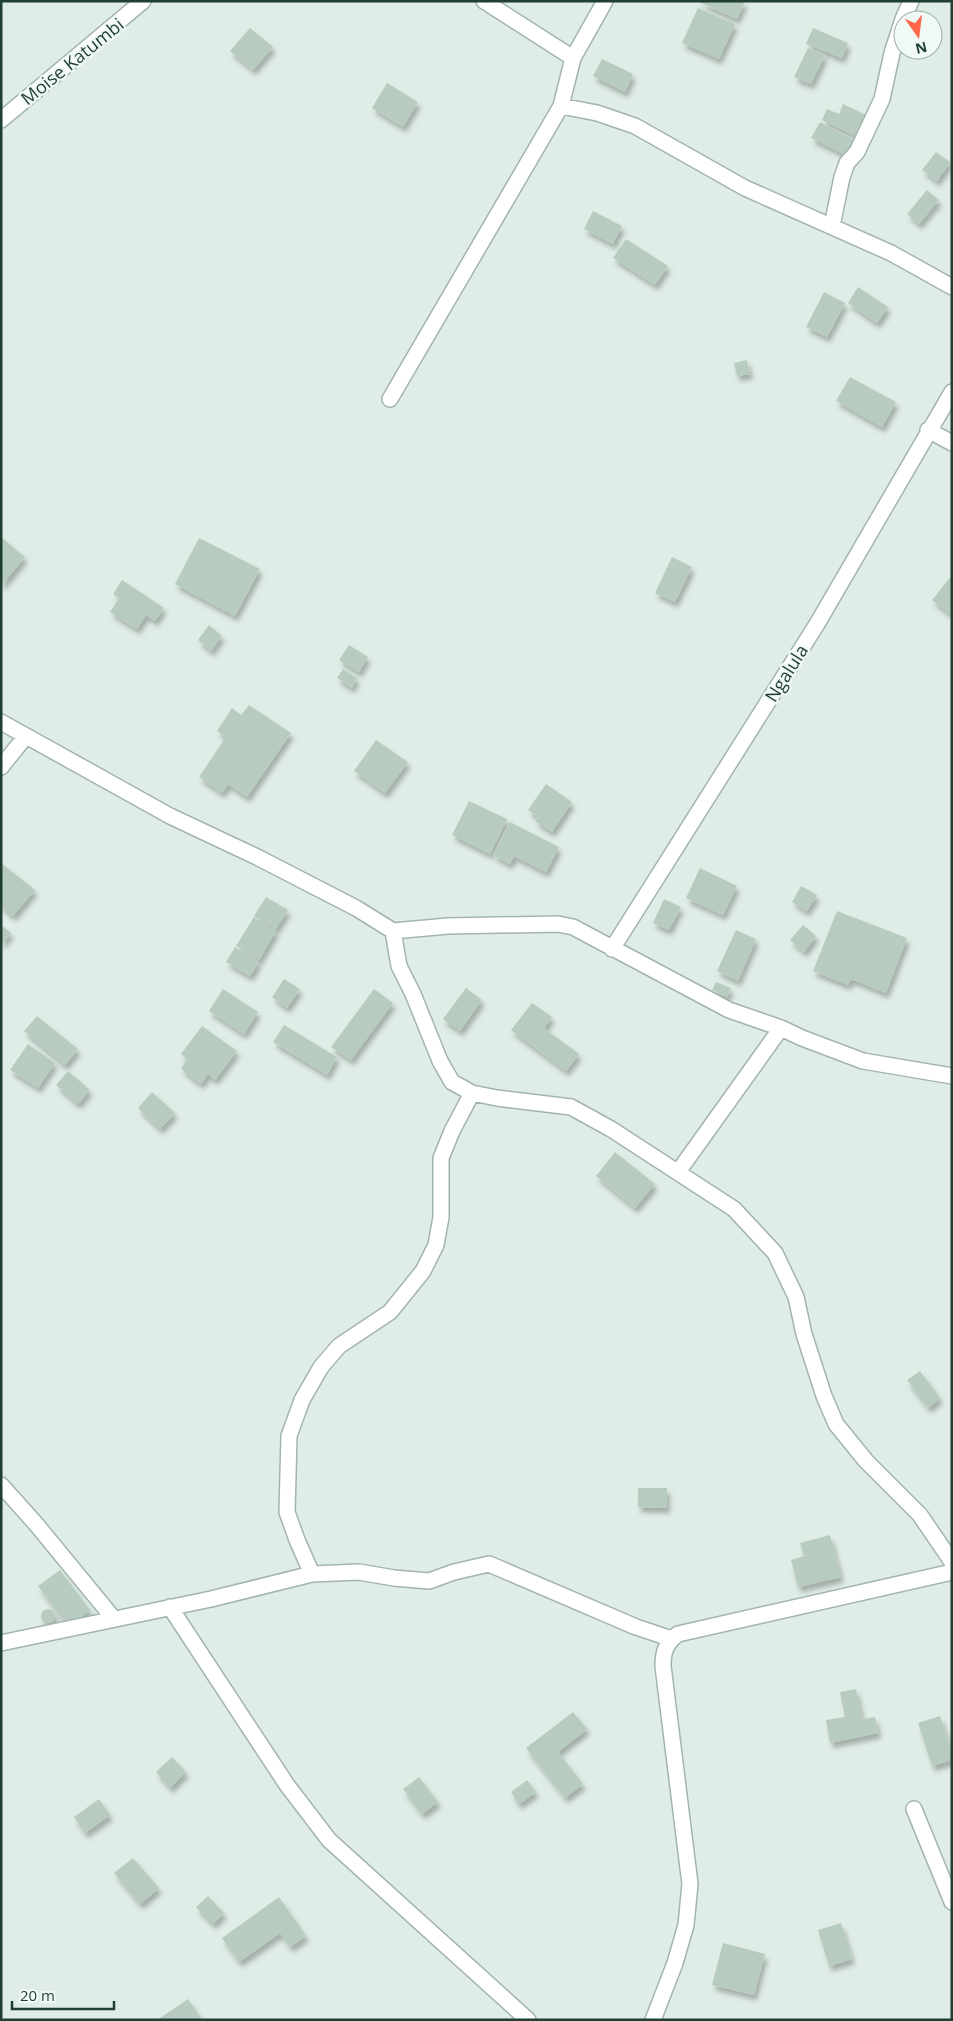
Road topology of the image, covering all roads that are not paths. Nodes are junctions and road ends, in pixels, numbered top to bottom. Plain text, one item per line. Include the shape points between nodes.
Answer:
1 (144, 1) edge
2 (484, 1) edge
3 (605, 1) edge
4 (911, 1) edge
5 (573, 58) junction
6 (561, 106) junction
7 (1, 120) edge
8 (832, 226) junction
9 (952, 287) edge
10 (952, 392) edge
11 (390, 399) dead end
12 (928, 430) junction
13 (952, 443) edge
14 (1, 722) edge
15 (26, 736) junction
16 (1, 768) edge
17 (393, 931) junction
18 (612, 949) junction
19 (781, 1028) junction
20 (952, 1076) edge
21 (472, 1092) junction
22 (678, 1172) junction
23 (1, 1485) edge
24 (952, 1562) edge
25 (952, 1572) edge
26 (312, 1574) junction
27 (170, 1607) junction
28 (114, 1619) junction
29 (672, 1638) junction
30 (1, 1643) edge
31 (914, 1809) dead end
32 (952, 1902) edge
33 (528, 2020) edge
34 (652, 2020) edge

1 - 7 street, Moise Katumbi
2 - 5 street
3 - 5 street
4 - 8 street via 892,53 882,99 842,177
5 - 6 street
6 - 8 street via 597,112 635,126 745,188
6 - 11 street
8 - 9 street via 891,253
10 - 12 street, Ngalula
12 - 13 street
12 - 18 street, Ngalula via 817,624
14 - 15 street
15 - 16 street
15 - 17 street via 170,816 356,908
17 - 18 street via 448,926 558,924 573,927
17 - 21 street via 399,966 440,1061 452,1082
18 - 19 street via 729,1010
19 - 20 street via 863,1061
19 - 22 street
21 - 22 street via 571,1107
21 - 26 street via 441,1158 441,1216 436,1245 423,1271 390,1312 339,1346 321,1367 302,1400 289,1436 287,1512
22 - 24 street via 734,1209 775,1253 796,1297 804,1334 836,1424 866,1461 920,1515
23 - 28 street
25 - 29 street via 678,1634
26 - 27 street
26 - 29 street via 359,1572 429,1581 489,1564 636,1627
27 - 28 street
27 - 33 street via 287,1784 329,1840
28 - 30 street
29 - 34 street via 663,1654 663,1666 690,1884 686,1925
31 - 32 street

